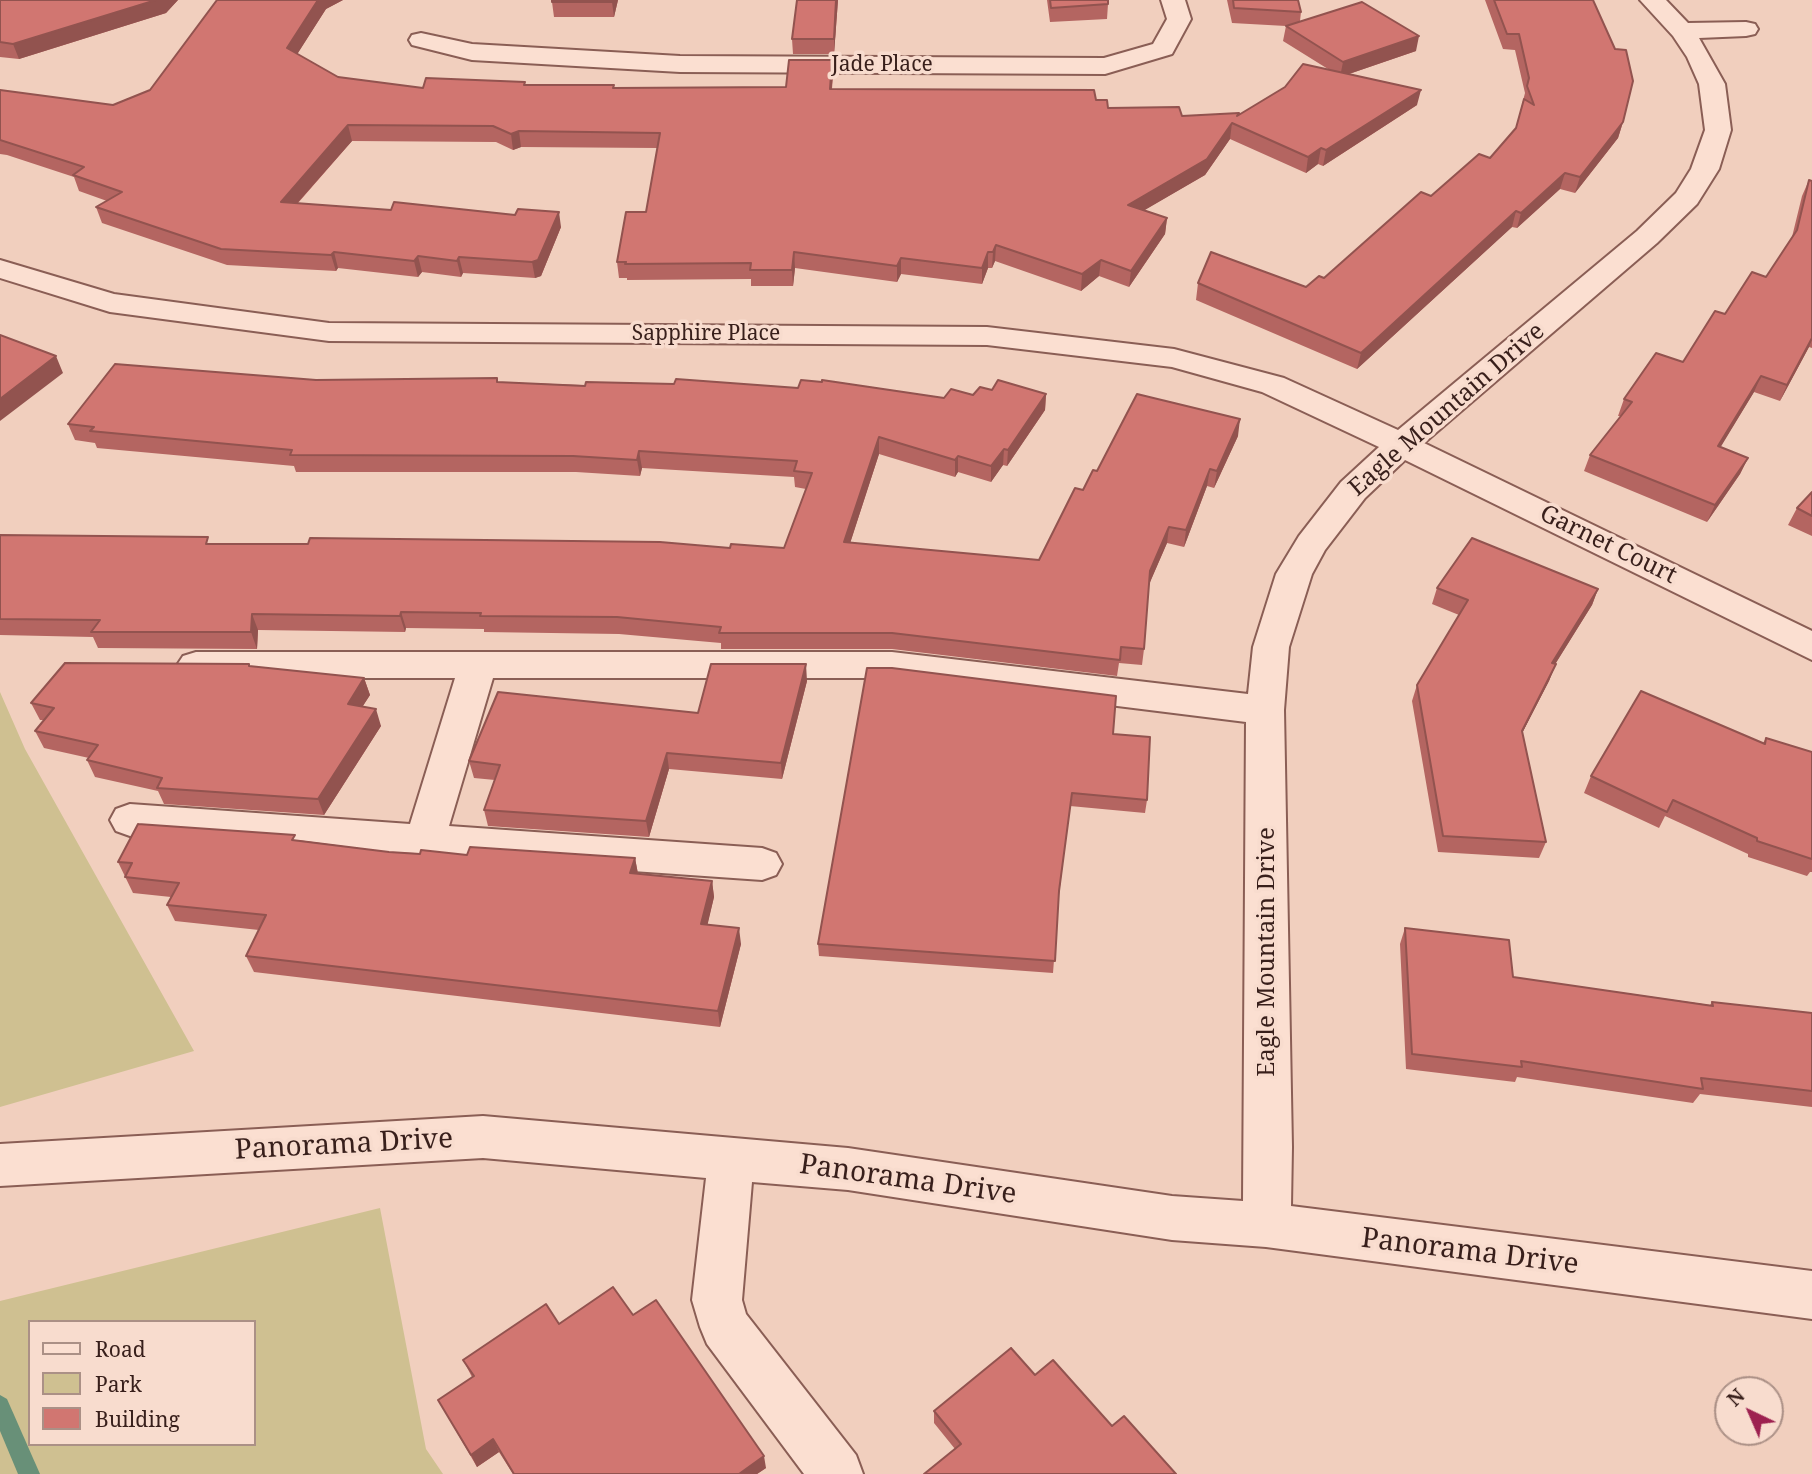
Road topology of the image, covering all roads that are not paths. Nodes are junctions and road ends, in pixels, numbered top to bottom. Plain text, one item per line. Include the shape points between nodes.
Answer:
1 (1173, 0) edge
2 (1652, 0) edge
3 (1746, 29) dead end
4 (1682, 31) junction
5 (421, 40) dead end
6 (0, 269) edge
7 (1402, 444) junction
8 (1812, 647) edge
9 (158, 664) edge
10 (478, 665) junction
11 (1265, 710) junction
12 (130, 820) dead end
13 (425, 840) junction
14 (762, 863) dead end
15 (731, 1158) junction
16 (0, 1165) edge
17 (1266, 1225) junction
18 (1812, 1295) edge
19 (837, 1474) edge

1 - 5 street, Jade Place via 1178,19 1163,50 1105,66 680,64 472,52
2 - 4 street, Eagle Mountain Drive
3 - 4 street
4 - 7 street, Eagle Mountain Drive via 1707,70 1717,114 1714,148 1691,191 1647,237
6 - 7 street, Sapphire Place via 110,303 329,332 988,336 1174,358 1273,385
7 - 8 street, Garnet Court
7 - 11 street, Eagle Mountain Drive via 1335,510 1294,574 1271,647
9 - 10 street
10 - 11 street via 892,665
10 - 13 street
11 - 17 street, Eagle Mountain Drive
12 - 13 street
13 - 14 street
15 - 16 street, Panorama Drive via 483,1137
15 - 17 street, Panorama Drive via 848,1169 1172,1218
15 - 19 street via 717,1300 724,1327
17 - 18 street, Panorama Drive

